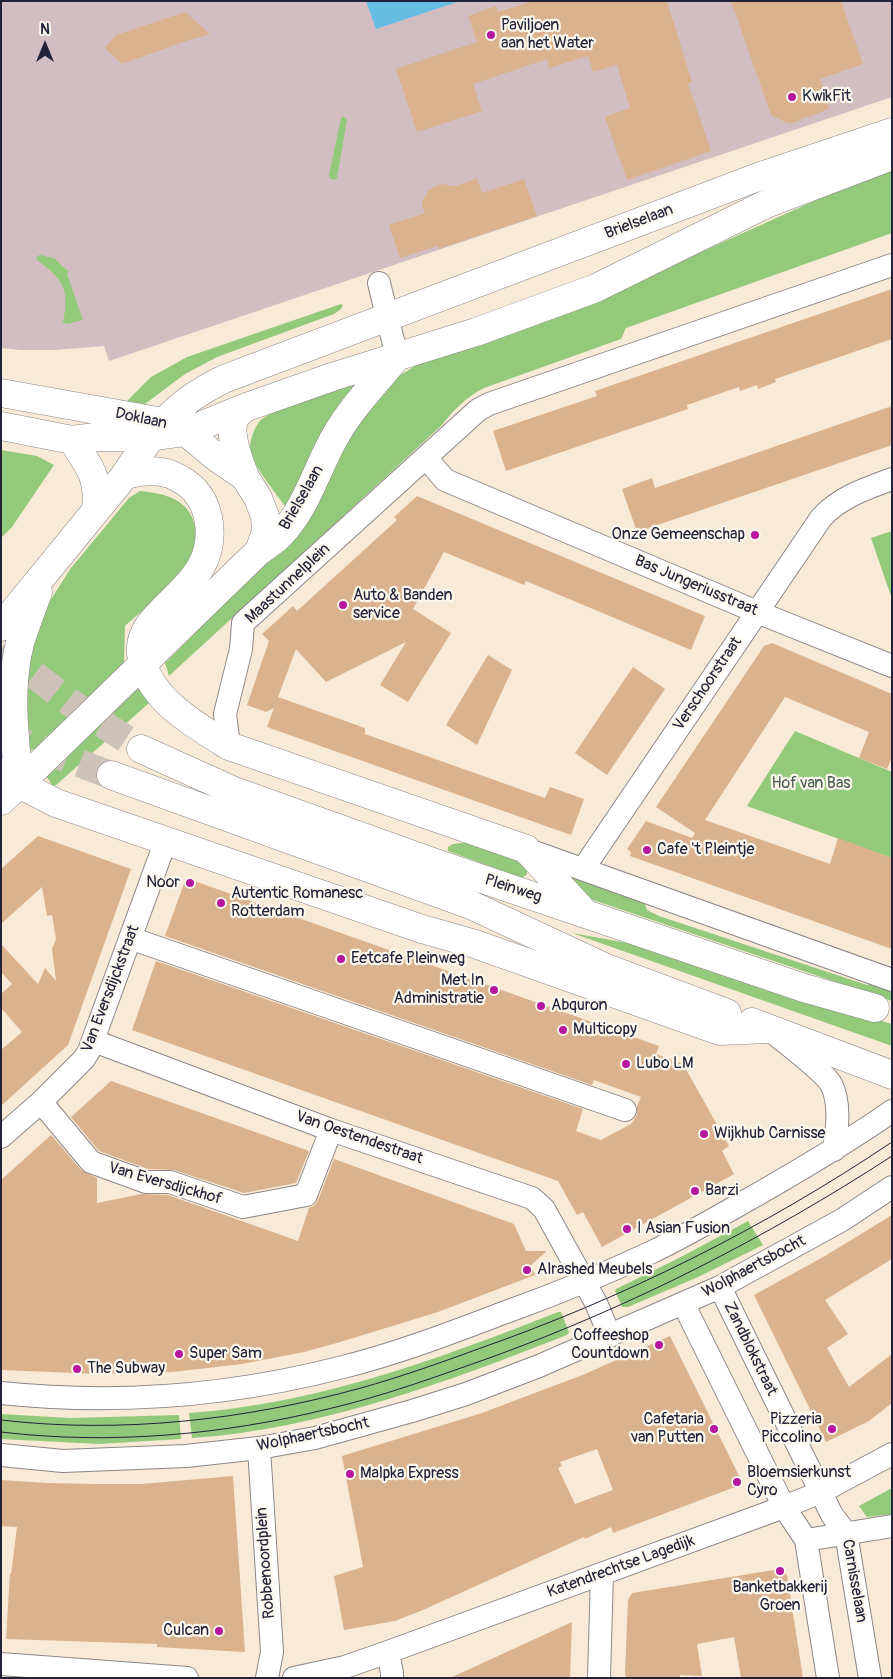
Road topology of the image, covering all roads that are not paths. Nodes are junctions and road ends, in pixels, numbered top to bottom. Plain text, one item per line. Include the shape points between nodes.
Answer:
1 (892, 132) edge
2 (892, 156) edge
3 (892, 265) edge
4 (379, 283) dead end
5 (388, 318) junction
6 (397, 357) junction
7 (1, 393) edge
8 (244, 408) junction
9 (1, 426) edge
10 (166, 430) junction
11 (72, 440) junction
12 (426, 458) junction
13 (125, 475) junction
14 (245, 477) junction
15 (892, 479) edge
16 (96, 509) junction
17 (259, 551) junction
18 (46, 571) junction
19 (757, 612) junction
20 (1, 626) edge
21 (143, 663) junction
22 (892, 666) edge
23 (229, 746) junction
24 (141, 749) tunnel mouth
25 (111, 775) tunnel mouth
26 (7, 786) edge
27 (166, 840) junction
28 (526, 849) junction
29 (583, 869) junction
30 (584, 912) junction
31 (130, 938) junction
32 (892, 980) edge
33 (883, 1010) edge
34 (768, 1029) junction
35 (94, 1041) junction
36 (892, 1075) edge
37 (41, 1102) junction
38 (624, 1110) dead end
39 (892, 1111) edge
40 (331, 1130) junction
41 (1, 1137) edge
42 (834, 1150) junction
43 (892, 1187) edge
44 (584, 1282) junction
45 (720, 1287) junction
46 (683, 1303) junction
47 (610, 1336) junction
48 (1, 1393) edge
49 (259, 1448) junction
50 (892, 1454) edge
51 (1, 1455) edge
52 (821, 1492) junction
53 (784, 1507) junction
54 (892, 1526) edge
55 (846, 1533) junction
56 (806, 1540) junction
57 (602, 1574) junction
58 (388, 1652) junction
59 (1, 1664) edge
60 (187, 1678) edge
61 (266, 1678) edge
62 (294, 1678) edge
63 (392, 1678) edge
64 (599, 1678) edge
65 (828, 1678) edge
66 (870, 1678) edge

1 - 5 main road, Brielselaan via 758,177
2 - 6 main road via 766,204 596,288
3 - 12 street via 489,404 478,410
4 - 5 street
5 - 6 street
5 - 10 main road, Brielselaan via 224,380 194,395 178,407
6 - 8 main road
6 - 17 main road, Brielselaan via 335,436 287,528
7 - 10 main road, Doklaan
8 - 10 main road
8 - 14 main road via 235,417 232,428
9 - 11 main road, Doklaan
10 - 11 main road, Doklaan
10 - 13 main road, Brielselaan
10 - 14 main road, Doklaan
11 - 16 main road via 94,478 98,494
12 - 19 street, Bas Jungeriusstraat via 444,480
12 - 23 street, Maastunnelplein via 243,623 241,649 224,714
13 - 16 main road
13 - 21 main road via 163,472 182,480 198,493 210,527 204,563 145,632 142,639
14 - 17 main road, Doklaan via 265,516 266,532
15 - 19 street, Verschoorstraat via 857,491 830,508
16 - 18 main road
17 - 21 main road, Brielselaan
18 - 20 main road
18 - 26 main road via 20,643 14,681 14,730
19 - 22 street, Bas Jungeriusstraat
19 - 29 street, Verschoorstraat
21 - 23 main road via 166,701 187,720
21 - 26 main road
23 - 28 main road
24 - 30 main road, Pleinweg via 234,790 438,864
25 - 34 main road, Pleinweg via 463,902 604,967
26 - 27 main road
27 - 31 street, Van Eversdijckstraat
27 - 34 main road, Pleinweg via 720,1031
28 - 29 street
28 - 30 main road
29 - 32 street
30 - 33 main road, Pleinweg via 804,988
31 - 35 street, Van Eversdijckstraat
31 - 38 street
34 - 36 main road, Pleinweg
34 - 42 street, Pleinweg via 831,1084 836,1103
35 - 37 street, Van Eversdijckstraat via 84,1059
35 - 40 street, Van Oestendestraat
37 - 40 street, Van Eversdijckhof via 91,1162 146,1182 170,1182 243,1207 306,1195
37 - 41 street, Van Eversdijckstraat
39 - 42 street
40 - 44 street, Van Oestendestraat via 532,1198 544,1209
42 - 44 street via 674,1241
43 - 45 street, Wolphaertsbocht via 842,1220
44 - 47 street
44 - 48 street via 407,1349 257,1386 115,1399
45 - 46 street, Wolphaertsbocht
45 - 52 street, Zandblokstraat
46 - 47 street, Wolphaertsbocht
46 - 53 street
47 - 49 street, Wolphaertsbocht via 466,1394 315,1438
49 - 51 street, Wolphaertsbocht via 100,1460 63,1461
49 - 61 street, Robbenoordplein via 272,1652
50 - 52 street, Katendrechtse Lagedijk
52 - 53 street, Katendrechtse Lagedijk
52 - 55 street, Carnisselaan via 832,1515
53 - 56 street
53 - 57 street, Katendrechtse Lagedijk
54 - 55 street
55 - 56 street
55 - 66 street, Carnisselaan
56 - 65 street
57 - 58 street, Katendrechtse Lagedijk
57 - 64 street
58 - 62 street, Katendrechtse Lagedijk via 345,1668
58 - 63 street
59 - 60 street

